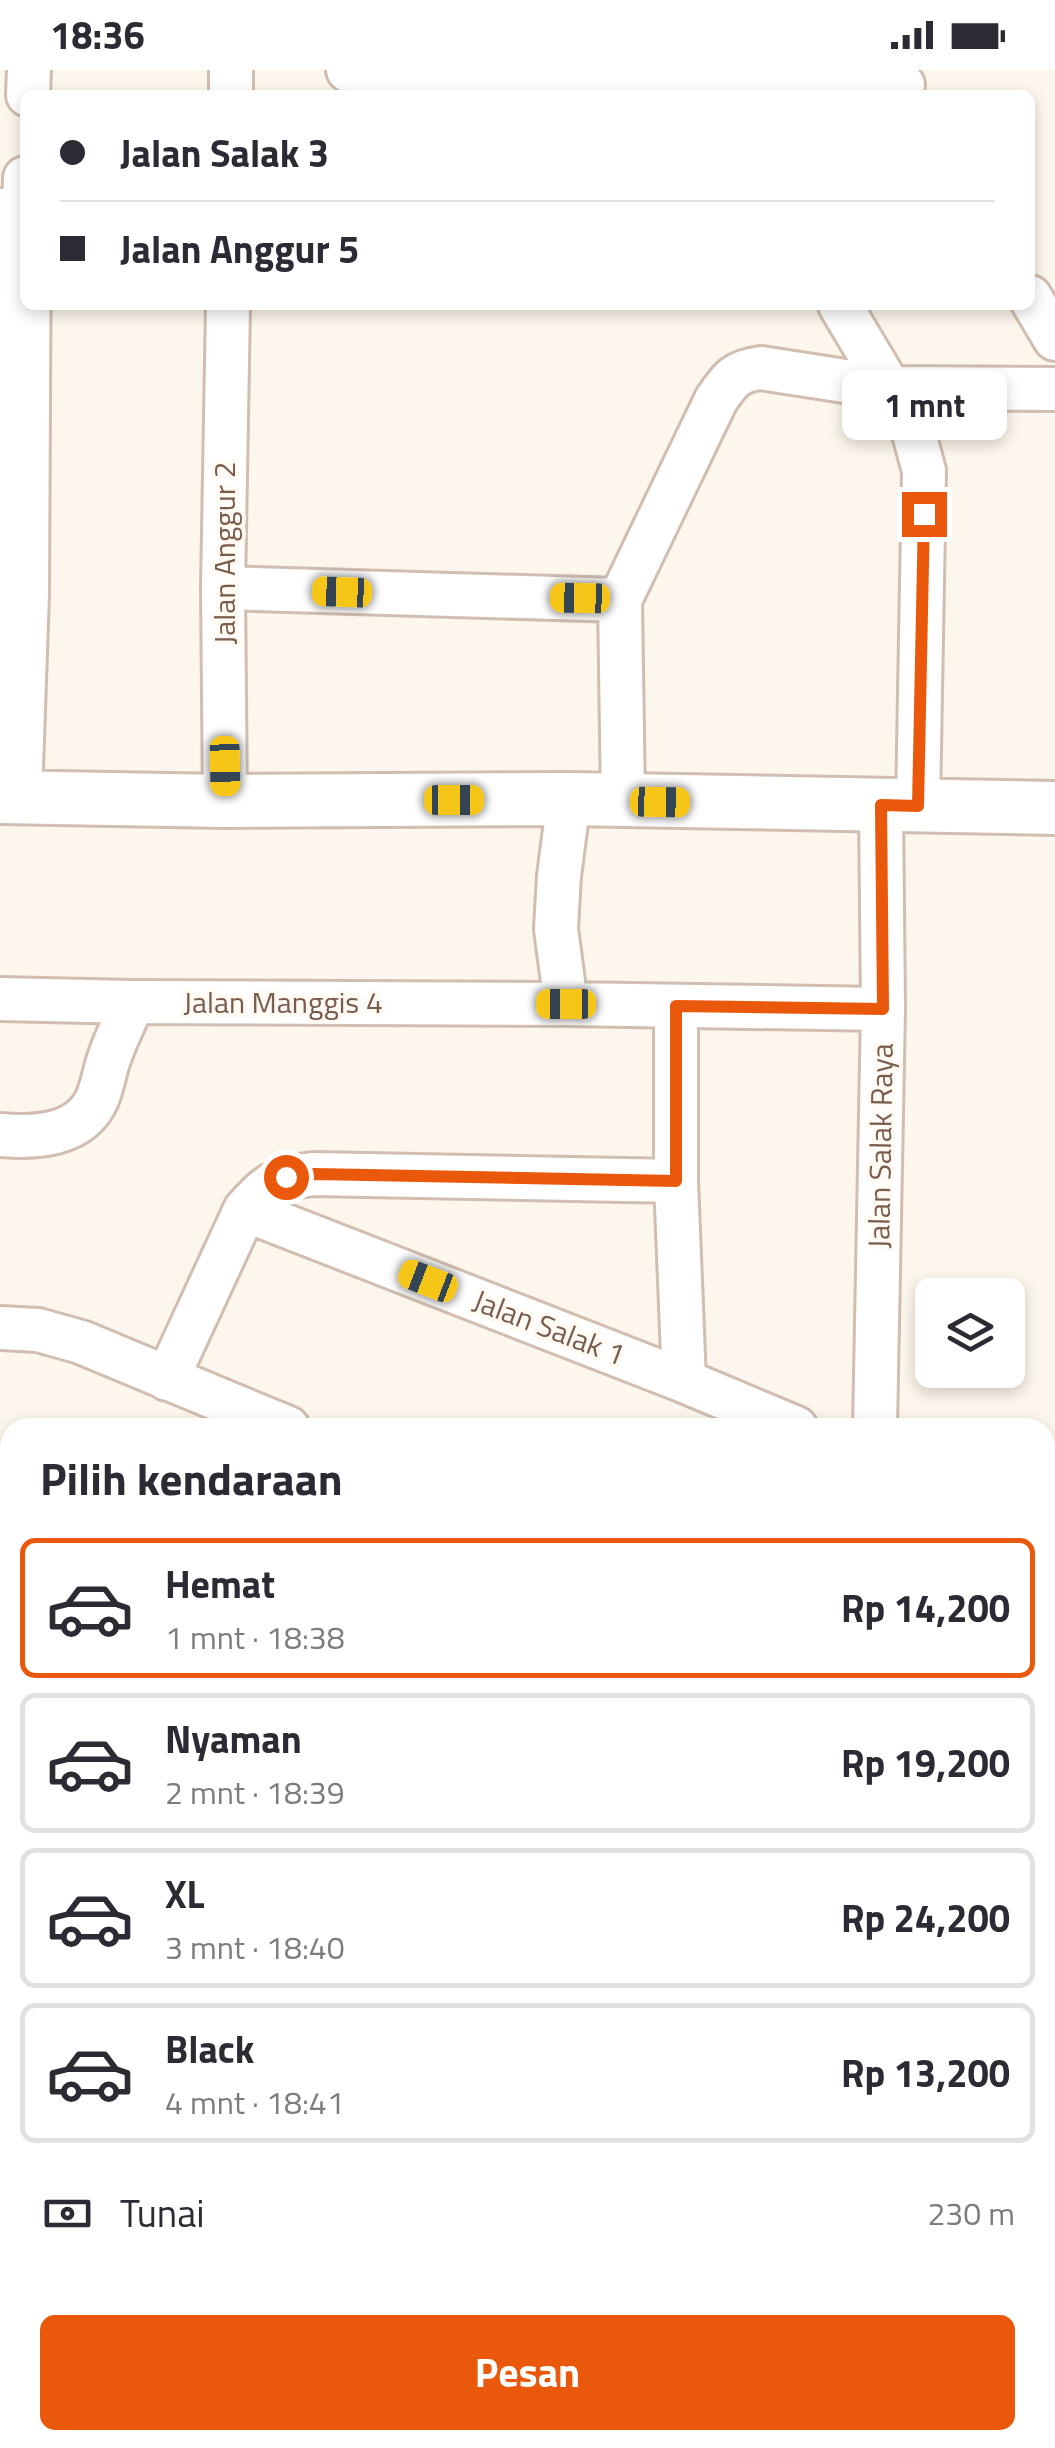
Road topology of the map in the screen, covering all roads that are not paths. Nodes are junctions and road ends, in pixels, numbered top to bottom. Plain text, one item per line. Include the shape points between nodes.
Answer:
1 (348, 70) edge
2 (904, 83) edge
3 (698, 90) edge
4 (735, 90) edge
5 (1035, 305) edge
6 (24, 310) edge
7 (228, 310) edge
8 (843, 310) edge
9 (1055, 338) edge
10 (890, 388) junction
11 (1055, 389) edge
12 (223, 588) junction
13 (620, 600) junction
14 (8, 797) edge
15 (569, 799) junction
16 (226, 801) junction
17 (623, 801) junction
18 (900, 805) junction
19 (1055, 808) edge
20 (0, 998) edge
21 (133, 1002) junction
22 (566, 1004) junction
23 (676, 1006) junction
24 (883, 1009) junction
25 (0, 1134) edge
26 (676, 1181) junction
27 (245, 1210) junction
28 (0, 1328) edge
29 (167, 1379) junction
30 (684, 1381) junction
31 (263, 1418) edge
32 (772, 1418) edge
33 (876, 1418) edge

1 - 3 street via 458,84
2 - 4 street
5 - 9 street
6 - 14 street via 22,594
7 - 12 street, Jalan Anggur 2
8 - 10 street, Jalan Salak Raya
10 - 11 street
10 - 13 street via 762,368 729,381
10 - 18 street, Jalan Salak Raya via 912,426 924,471
12 - 13 street
12 - 16 street, Jalan Anggur 2
13 - 17 street
14 - 16 street
15 - 16 street
15 - 17 street
15 - 22 street via 556,930
17 - 18 street
18 - 19 street
18 - 24 street, Jalan Salak Raya
20 - 21 street, Jalan Manggis 4
21 - 22 street, Jalan Manggis 4
21 - 25 street via 82,1122 27,1137
22 - 23 street, Jalan Manggis 4
23 - 24 street, Jalan Manggis 4
23 - 26 street
24 - 33 street, Jalan Salak Raya
26 - 27 street via 314,1174 286,1177
26 - 30 street
27 - 29 street
27 - 30 street, Jalan Salak 1
28 - 29 street via 81,1342
29 - 31 street
30 - 32 street, Jalan Salak 1

